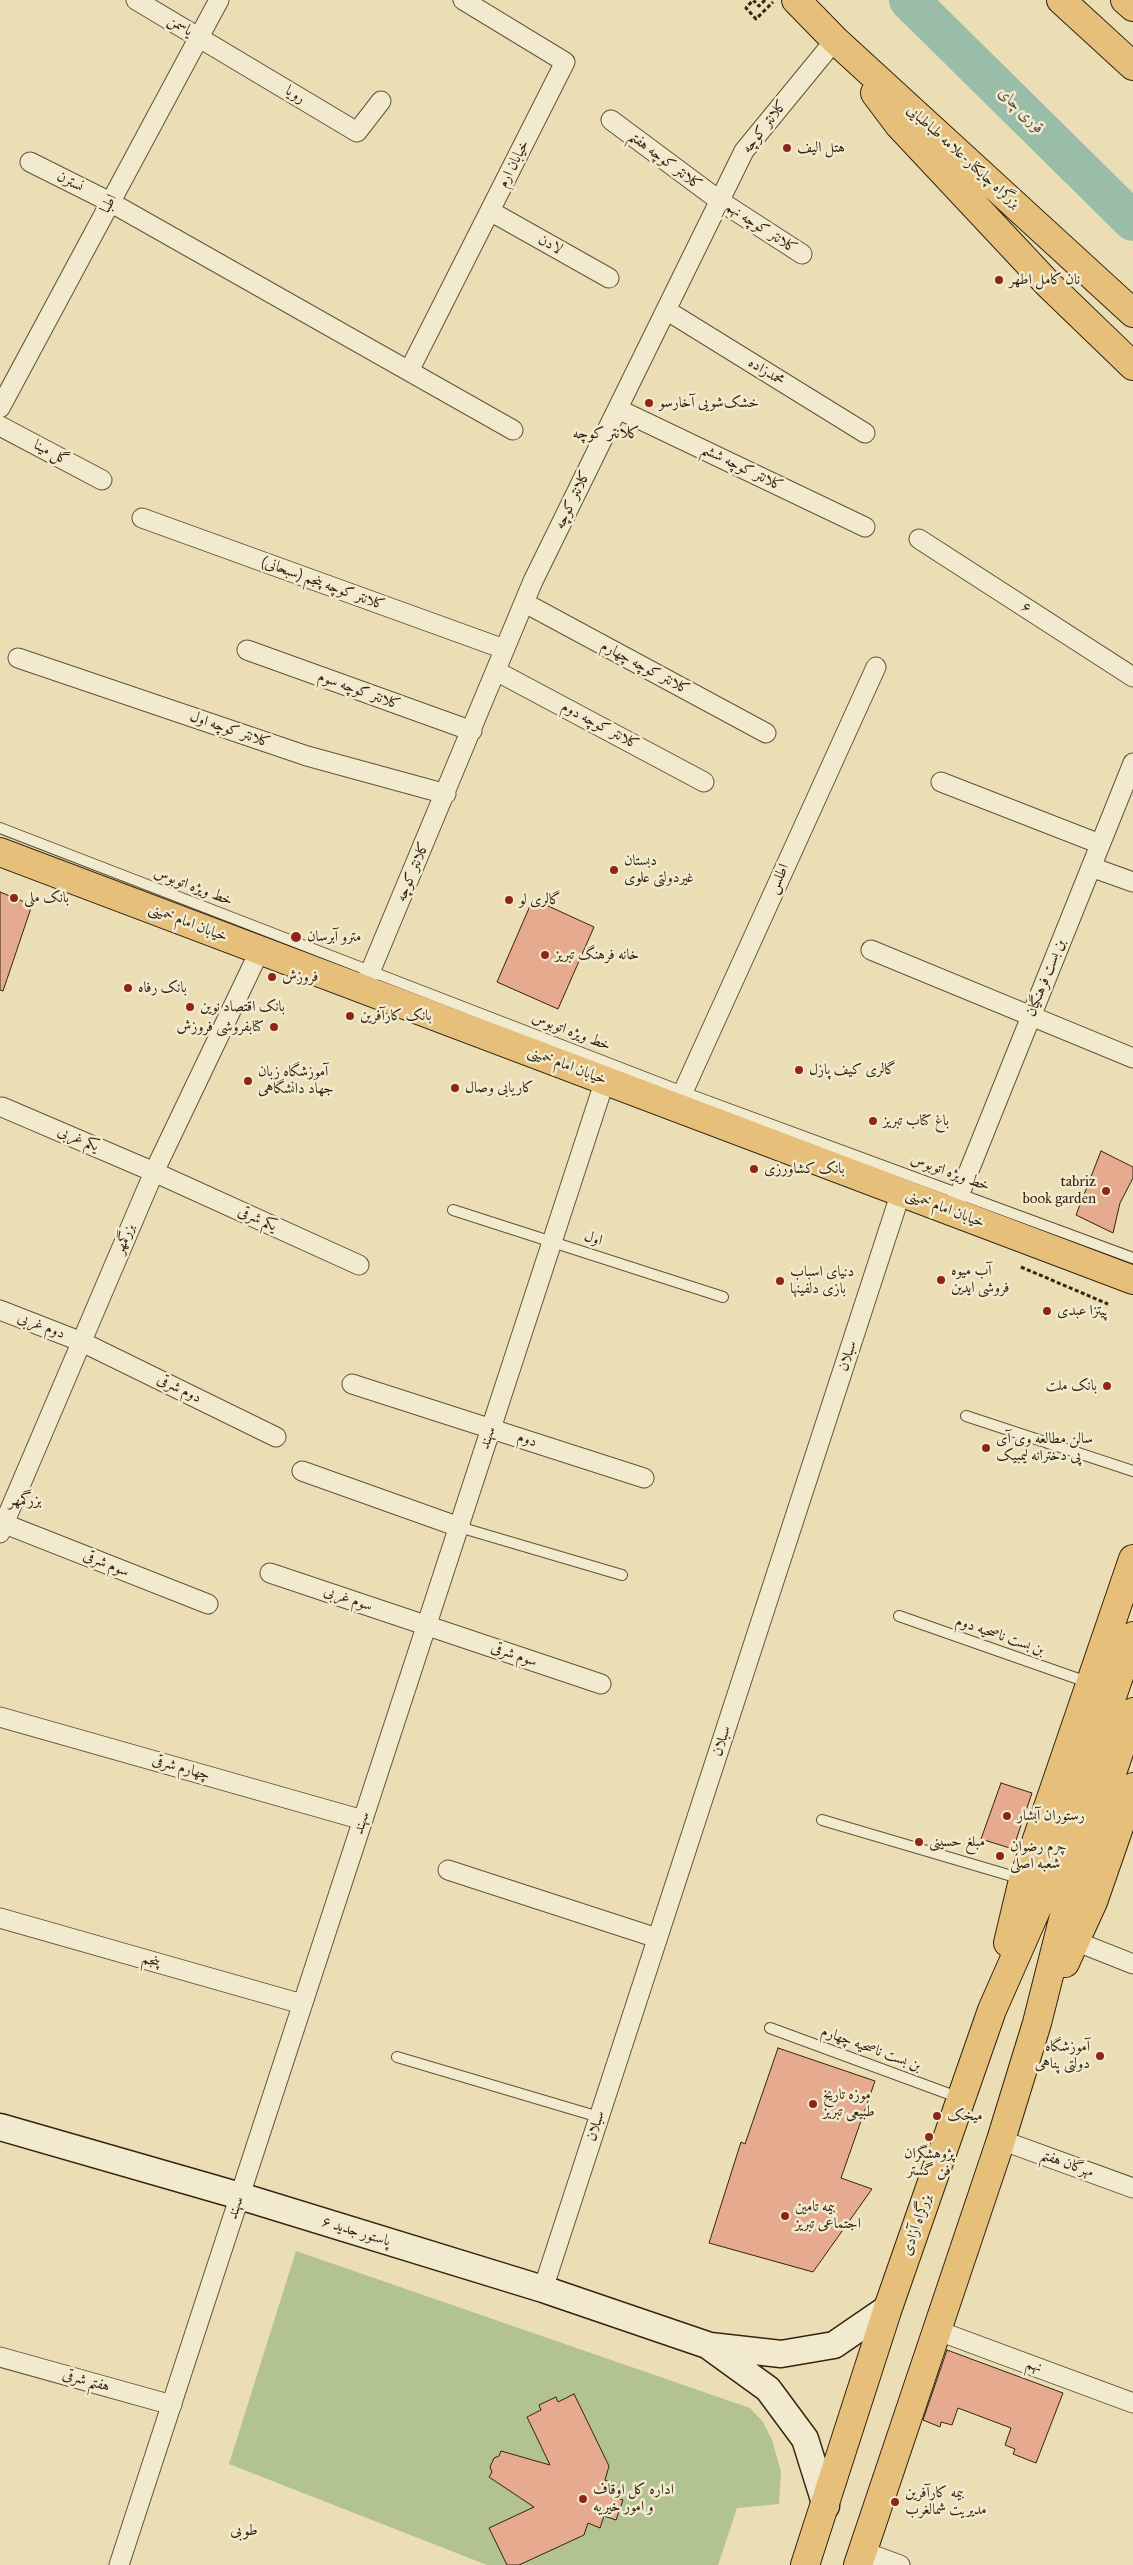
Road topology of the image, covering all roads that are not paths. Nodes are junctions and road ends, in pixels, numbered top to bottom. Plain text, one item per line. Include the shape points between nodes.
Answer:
1 (136, 0) edge
2 (219, 0) edge
3 (463, 0) edge
4 (796, 0) edge
5 (1061, 0) edge
6 (1125, 0) edge
7 (1133, 7) edge
8 (199, 37) junction
9 (835, 40) junction
10 (1133, 66) edge
11 (381, 101) dead end
12 (611, 120) dead end
13 (30, 162) dead end
14 (720, 201) junction
15 (110, 202) junction
16 (490, 211) junction
17 (802, 254) dead end
18 (609, 278) dead end
19 (666, 310) junction
20 (1133, 313) edge
21 (1133, 366) edge
22 (409, 371) junction
23 (6, 383) edge
24 (0, 408) edge
25 (618, 409) junction
26 (0, 426) edge
27 (513, 430) dead end
28 (866, 433) dead end
29 (102, 480) dead end
30 (142, 518) dead end
31 (866, 527) dead end
32 (919, 539) dead end
33 (525, 603) junction
34 (504, 649) junction
35 (247, 650) dead end
36 (18, 658) dead end
37 (876, 667) dead end
38 (496, 671) junction
39 (1133, 677) edge
40 (472, 731) junction
41 (766, 733) dead end
42 (1133, 763) edge
43 (704, 782) dead end
44 (941, 782) dead end
45 (446, 794) junction
46 (0, 828) edge
47 (1100, 844) junction
48 (0, 852) edge
49 (1091, 867) junction
50 (1133, 882) edge
51 (260, 950) junction
52 (871, 950) dead end
53 (367, 981) junction
54 (1031, 1016) junction
55 (1133, 1058) edge
56 (605, 1080) junction
57 (678, 1099) junction
58 (2, 1107) dead end
59 (154, 1172) junction
60 (900, 1192) junction
61 (954, 1201) junction
62 (453, 1210) dead end
63 (552, 1242) junction
64 (1133, 1258) edge
65 (359, 1265) dead end
66 (1133, 1280) edge
67 (723, 1297) dead end
68 (0, 1310) edge
69 (82, 1342) junction
70 (352, 1384) dead end
71 (966, 1416) dead end
72 (491, 1429) junction
73 (276, 1437) dead end
74 (302, 1471) dead end
75 (1133, 1471) edge
76 (644, 1478) dead end
77 (1, 1526) edge
78 (459, 1527) junction
79 (1132, 1567) edge
80 (270, 1573) dead end
81 (622, 1575) dead end
82 (208, 1604) dead end
83 (899, 1616) dead end
84 (426, 1625) junction
85 (1133, 1636) edge
86 (601, 1684) dead end
87 (1091, 1684) junction
88 (1133, 1712) edge
89 (0, 1717) edge
90 (1133, 1787) edge
91 (363, 1820) junction
92 (822, 1820) dead end
93 (448, 1870) dead end
94 (1045, 1891) junction
95 (0, 1918) edge
96 (658, 1938) junction
97 (1075, 1941) junction
98 (1133, 1964) edge
99 (302, 2004) junction
100 (1037, 2023) junction
101 (770, 2028) dead end
102 (397, 2056) dead end
103 (961, 2098) junction
104 (599, 2116) junction
105 (0, 2127) edge
106 (1001, 2140) junction
107 (1133, 2188) edge
108 (240, 2196) junction
109 (543, 2289) junction
110 (888, 2308) junction
111 (936, 2330) junction
112 (710, 2346) junction
113 (0, 2357) edge
114 (1133, 2403) edge
115 (172, 2405) junction
116 (826, 2506) junction
117 (860, 2558) edge
118 (119, 2565) edge
119 (805, 2565) edge
120 (900, 2565) edge

1 - 8 street, یاسمن
2 - 8 street, اطبا
3 - 16 street, خیابان ارم via 565,62
4 - 9 main road, بزرگراه چایکنار-علامه طباطبایی
5 - 10 main road
6 - 7 main road
8 - 11 street, رویا via 357,132
8 - 15 street, اطبا
9 - 14 street, کلانتر کوچه via 744,151
9 - 20 main road, بزرگراه چایکنار-علامه طباطبایی
9 - 21 main road via 899,125 1048,284
12 - 14 street, کلانتر کوچه هفتم
13 - 15 street, نسترن
14 - 17 street, کلانتر کوچه نهم
14 - 19 street, کلانتر کوچه
15 - 22 street
15 - 23 street, اطبا
16 - 18 street, لادن
16 - 22 street, خیابان ارم
19 - 25 street, کلانتر کوچه
19 - 28 street, محمدزاده
22 - 27 street
23 - 24 street, اطبا
25 - 31 street, کلانتر کوچه ششم
25 - 33 street, کلانتر کوچه
26 - 29 street, گل مینا
30 - 34 street, کلانتر کوچه پنجم (سبحانی)
32 - 39 street, ۶
33 - 34 street, کلانتر کوچه
33 - 41 street, کلانتر کوچه چهارم
34 - 38 street, کلانتر کوچه
35 - 40 street, کلانتر کوچه سوم
36 - 45 street, کلانتر کوچه اول via 307,756
37 - 57 street, اطلس
38 - 40 street, کلانتر کوچه
38 - 43 street, کلانتر کوچه دوم
40 - 45 street, کلانتر کوچه
42 - 47 street, بن بست فرهنگیان
44 - 47 street
45 - 53 street, کلانتر کوچه
46 - 53 lane, خط ویژه اتوبوس
47 - 49 street, بن بست فرهنگیان
48 - 51 main road, خیابان امام خمینی
49 - 50 street
49 - 54 street, بن بست فرهنگیان
51 - 53 main road, خیابان امام خمینی
51 - 59 street, بزرگمهر
52 - 54 street
53 - 56 main road, خیابان امام خمینی
53 - 57 lane, خط ویژه اتوبوس
54 - 55 street
54 - 61 street, بن بست فرهنگیان
56 - 57 main road, خیابان امام خمینی
56 - 63 street, سهند
57 - 60 main road, خیابان امام خمینی
57 - 61 lane, خط ویژه اتوبوس
58 - 59 street, یکم غربی
59 - 65 street, یکم شرقی
59 - 69 street, بزرگمهر
60 - 61 main road, خیابان امام خمینی
60 - 96 street, سبلان
61 - 64 lane, خط ویژه اتوبوس
61 - 66 main road, خیابان امام خمینی
62 - 63 lane, اول
63 - 67 lane, اول
63 - 72 street, سهند
68 - 69 street, دوم غربی
69 - 73 street, دوم شرقی
69 - 77 street, بزرگمهر
70 - 72 street, دوم
71 - 75 lane
72 - 76 street, دوم
72 - 78 street, سهند
74 - 78 street
77 - 82 street, سوم شرقی
78 - 81 lane
78 - 84 street, سهند
79 - 87 main road
80 - 84 street, سوم غربی
83 - 87 lane, بن بست ناصحیه دوم
84 - 86 street, سوم شرقی
84 - 91 street, سهند
85 - 94 main road
87 - 94 main road
88 - 94 main road
89 - 91 street, چهارم شرقی
90 - 97 main road via 1093,1902
91 - 99 street, سهند
92 - 94 lane
93 - 96 street
94 - 100 main road
94 - 103 main road, بزرگراه آزادی via 992,2010
95 - 99 street, پنجم
96 - 104 street, سبلان
97 - 98 street
97 - 100 main road
99 - 108 street, سهند
100 - 106 main road
101 - 103 lane, بن بست ناصحیه چهارم
102 - 104 lane
103 - 110 main road, بزرگراه آزادی
104 - 109 street, سبلان
105 - 108 main road, پاستور جدید ۶
106 - 107 street, مهرگان هفتم
106 - 111 main road
108 - 109 main road, پاستور جدید ۶
108 - 115 street, سهند
109 - 112 main road, پاستور جدید ۶
110 - 112 main road, پاستور جدید ۶ via 834,2345 781,2354
110 - 116 main road, بزرگراه آزادی
111 - 114 street, نهم
111 - 117 main road
112 - 116 main road, پاستور جدید ۶ via 768,2389 805,2439
113 - 115 street, هفتم شرقی
115 - 118 street, سهند
116 - 119 main road, بزرگراه آزادی
117 - 120 street

